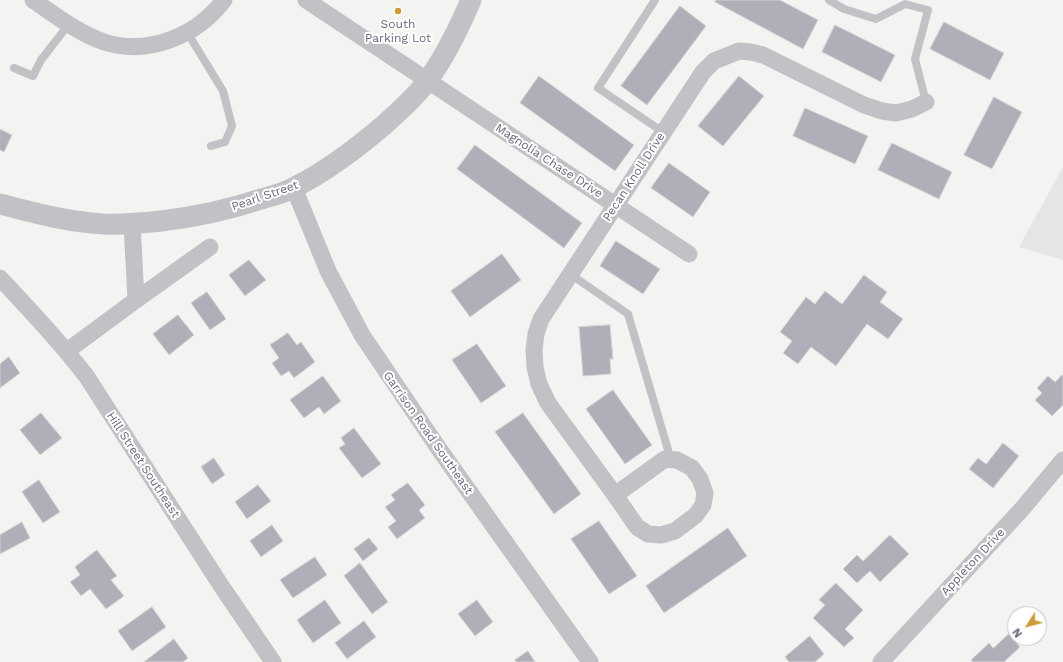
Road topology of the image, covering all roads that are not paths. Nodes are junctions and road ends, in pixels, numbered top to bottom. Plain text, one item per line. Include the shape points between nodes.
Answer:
1 (33, 0) edge
2 (224, 0) edge
3 (306, 0) edge
4 (471, 0) edge
5 (655, 0) edge
6 (829, 0) edge
7 (69, 24) junction
8 (187, 32) junction
9 (14, 68) dead end
10 (428, 81) junction
11 (926, 102) joint
12 (663, 132) junction
13 (211, 146) dead end
14 (294, 188) junction
15 (0, 204) edge
16 (615, 205) junction
17 (132, 224) junction
18 (210, 247) dead end
19 (689, 254) dead end
20 (570, 274) junction
21 (0, 278) edge
22 (136, 300) junction
23 (67, 351) junction
24 (671, 460) junction
25 (1063, 460) edge
26 (615, 495) junction
27 (273, 662) edge
28 (590, 662) edge
29 (881, 662) edge

1 - 7 street
2 - 8 street via 207,19
3 - 10 street, Magnolia Chase Drive
4 - 10 street, Pearl Street via 447,51
5 - 12 lane via 598,88
6 - 11 lane via 844,9 876,19 904,4 928,10 915,59
7 - 8 street via 91,37 118,45 152,45
7 - 9 lane via 33,76
8 - 13 lane via 223,91 232,126 225,142
10 - 14 street, Pearl Street via 376,132 335,163
10 - 16 street, Magnolia Chase Drive
11 - 12 street, Pecan Knoll Drive via 896,113 882,111 864,105 763,55 739,52 714,61 703,72
12 - 16 street, Pecan Knoll Drive
14 - 17 street, Pearl Street via 218,212
14 - 28 street, Garrison Road Southeast via 328,271 362,335 439,449
15 - 17 street, Pearl Street via 59,219
16 - 19 street, Magnolia Chase Drive
16 - 20 street, Pecan Knoll Drive
17 - 22 street
18 - 22 street
20 - 24 lane via 628,314
20 - 26 street, Pecan Knoll Drive via 541,319 536,334 535,367 539,384 548,403
21 - 23 street, Hill Street Southeast
22 - 23 street
23 - 27 street, Hill Street Southeast via 87,377
24 - 26 street via 665,459
24 - 26 street, Pecan Knoll Drive via 677,460 692,468 700,479 705,493 703,505 696,515 675,530 662,535 648,534 637,526
25 - 29 street, Appleton Drive via 1022,509

